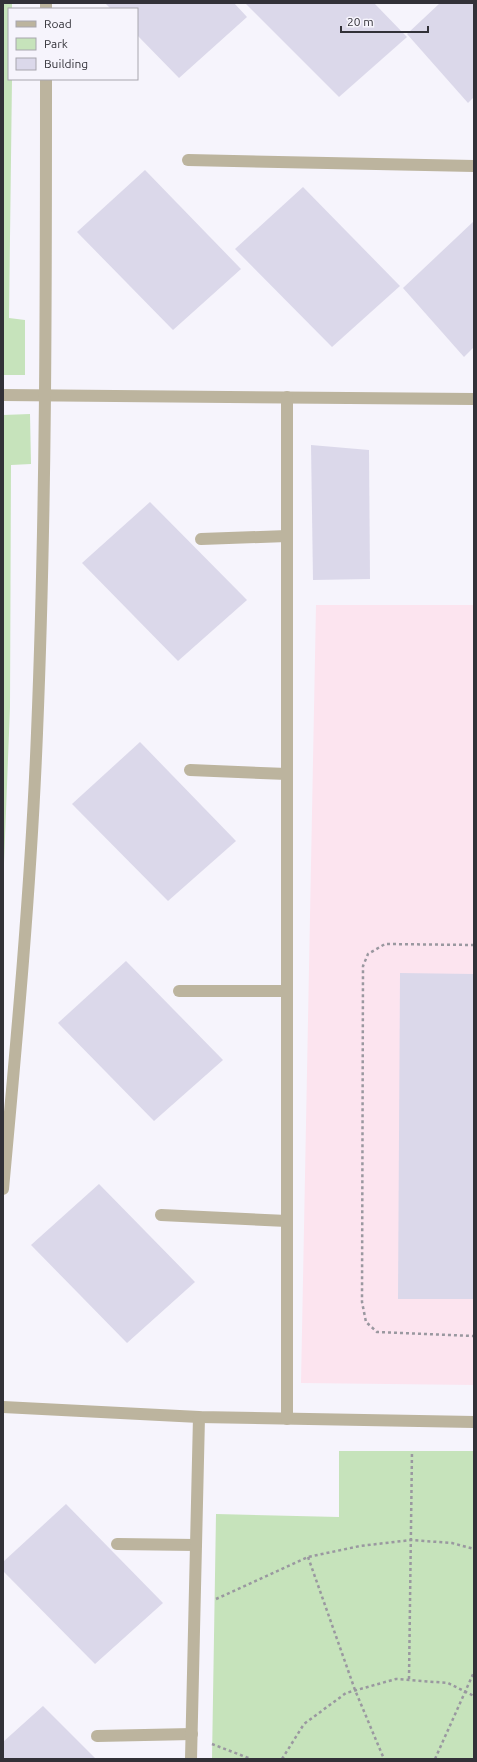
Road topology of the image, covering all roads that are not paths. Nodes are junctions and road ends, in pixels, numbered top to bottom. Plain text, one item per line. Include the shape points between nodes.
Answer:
1 (46, 80) edge
2 (188, 160) dead end
3 (474, 166) edge
4 (3, 395) edge
5 (45, 395) junction
6 (287, 397) junction
7 (474, 399) edge
8 (287, 536) junction
9 (201, 539) dead end
10 (190, 770) dead end
11 (287, 774) junction
12 (179, 991) dead end
13 (287, 991) junction
14 (3, 1189) edge
15 (162, 1216) dead end
16 (287, 1221) junction
17 (3, 1407) edge
18 (199, 1417) junction
19 (287, 1419) junction
20 (474, 1422) edge
21 (117, 1544) dead end
22 (196, 1545) junction
23 (192, 1734) junction
24 (97, 1736) dead end
25 (191, 1759) edge

1 - 5 street
2 - 3 street
4 - 5 street
5 - 6 street
5 - 14 street via 36,756 26,938
6 - 7 street
6 - 8 street
8 - 9 street
8 - 11 street
10 - 11 street
11 - 13 street
12 - 13 street
13 - 16 street
15 - 16 street
16 - 19 street
17 - 18 street
18 - 19 street
18 - 22 street
19 - 20 street
21 - 22 street
22 - 23 street
23 - 24 street
23 - 25 street

